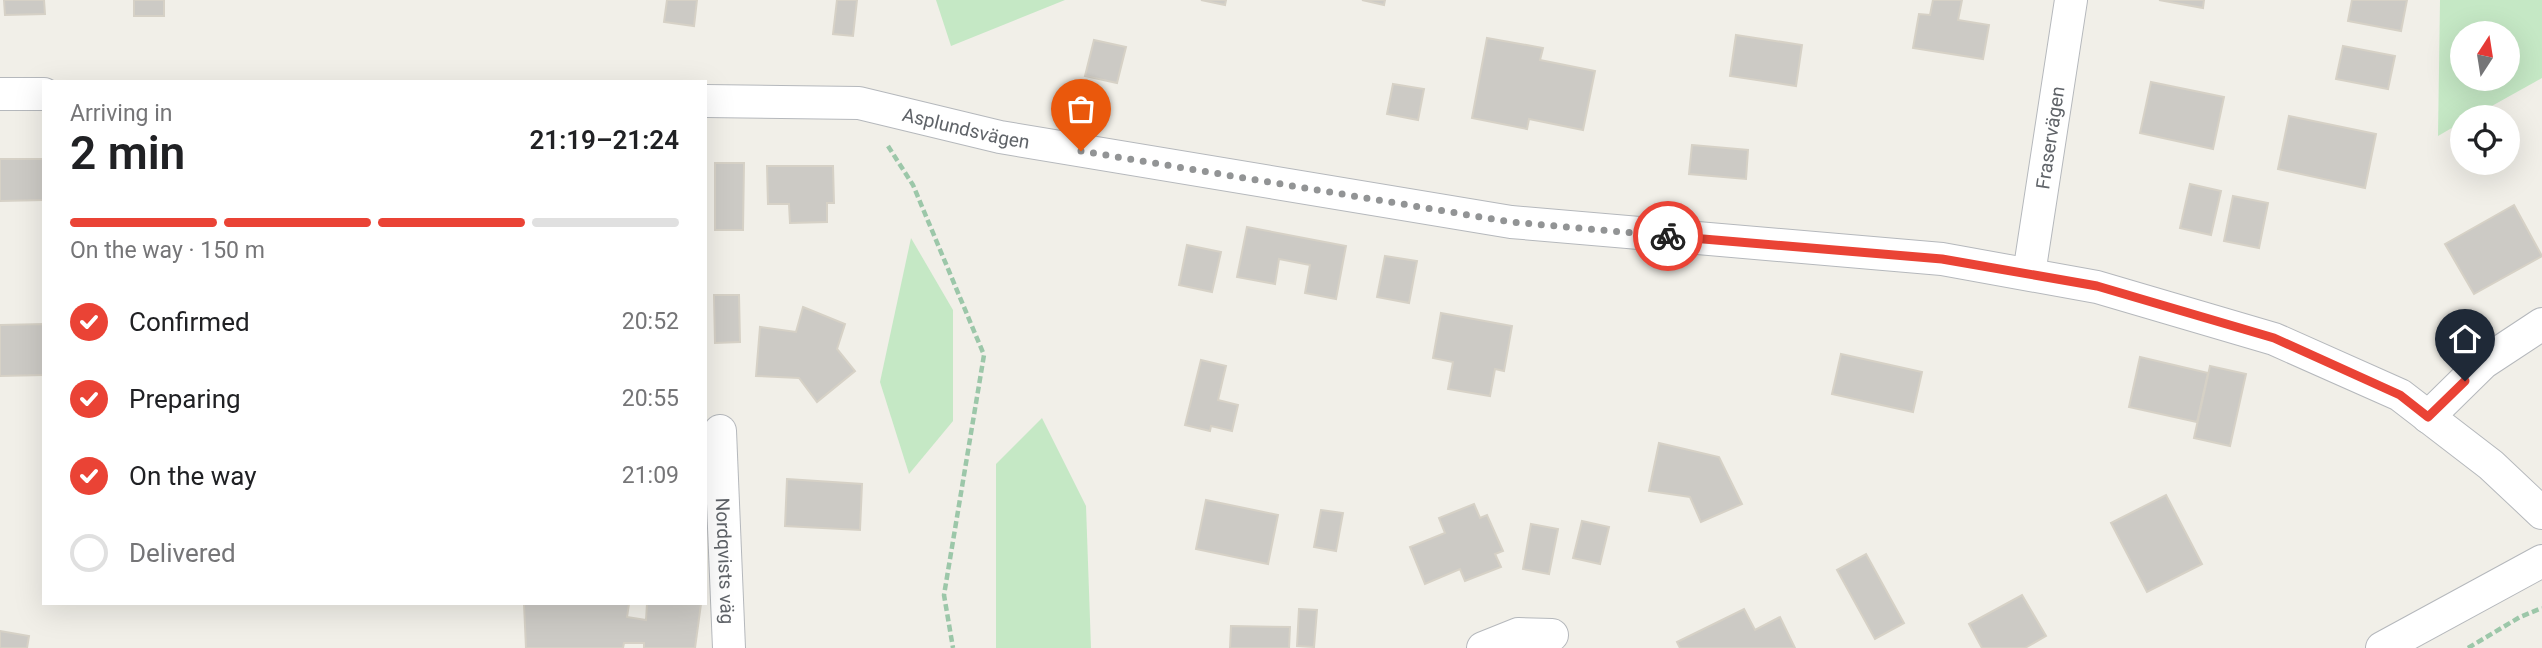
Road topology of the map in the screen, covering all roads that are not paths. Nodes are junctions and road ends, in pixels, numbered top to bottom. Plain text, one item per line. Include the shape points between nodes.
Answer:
1 (2071, 0) edge
2 (0, 94) edge
3 (42, 94) edge
4 (707, 101) edge
5 (2029, 274) junction
6 (2542, 324) edge
7 (2428, 417) junction
8 (720, 431) dead end
9 (2542, 513) edge
10 (2542, 561) edge
11 (1552, 635) dead end
12 (729, 648) edge
13 (1483, 648) edge
14 (2382, 648) edge

1 - 5 street, Fraservägen
2 - 3 street
4 - 5 street, Asplundsvägen via 859,103 1000,137 1511,222 1942,259
5 - 7 street, Asplundsvägen via 2097,286 2274,338 2400,395
6 - 7 street via 2483,363
7 - 9 street, Asplundsvägen via 2491,465
8 - 12 street, Nordqvists väg
10 - 14 street
11 - 13 street via 1518,634

